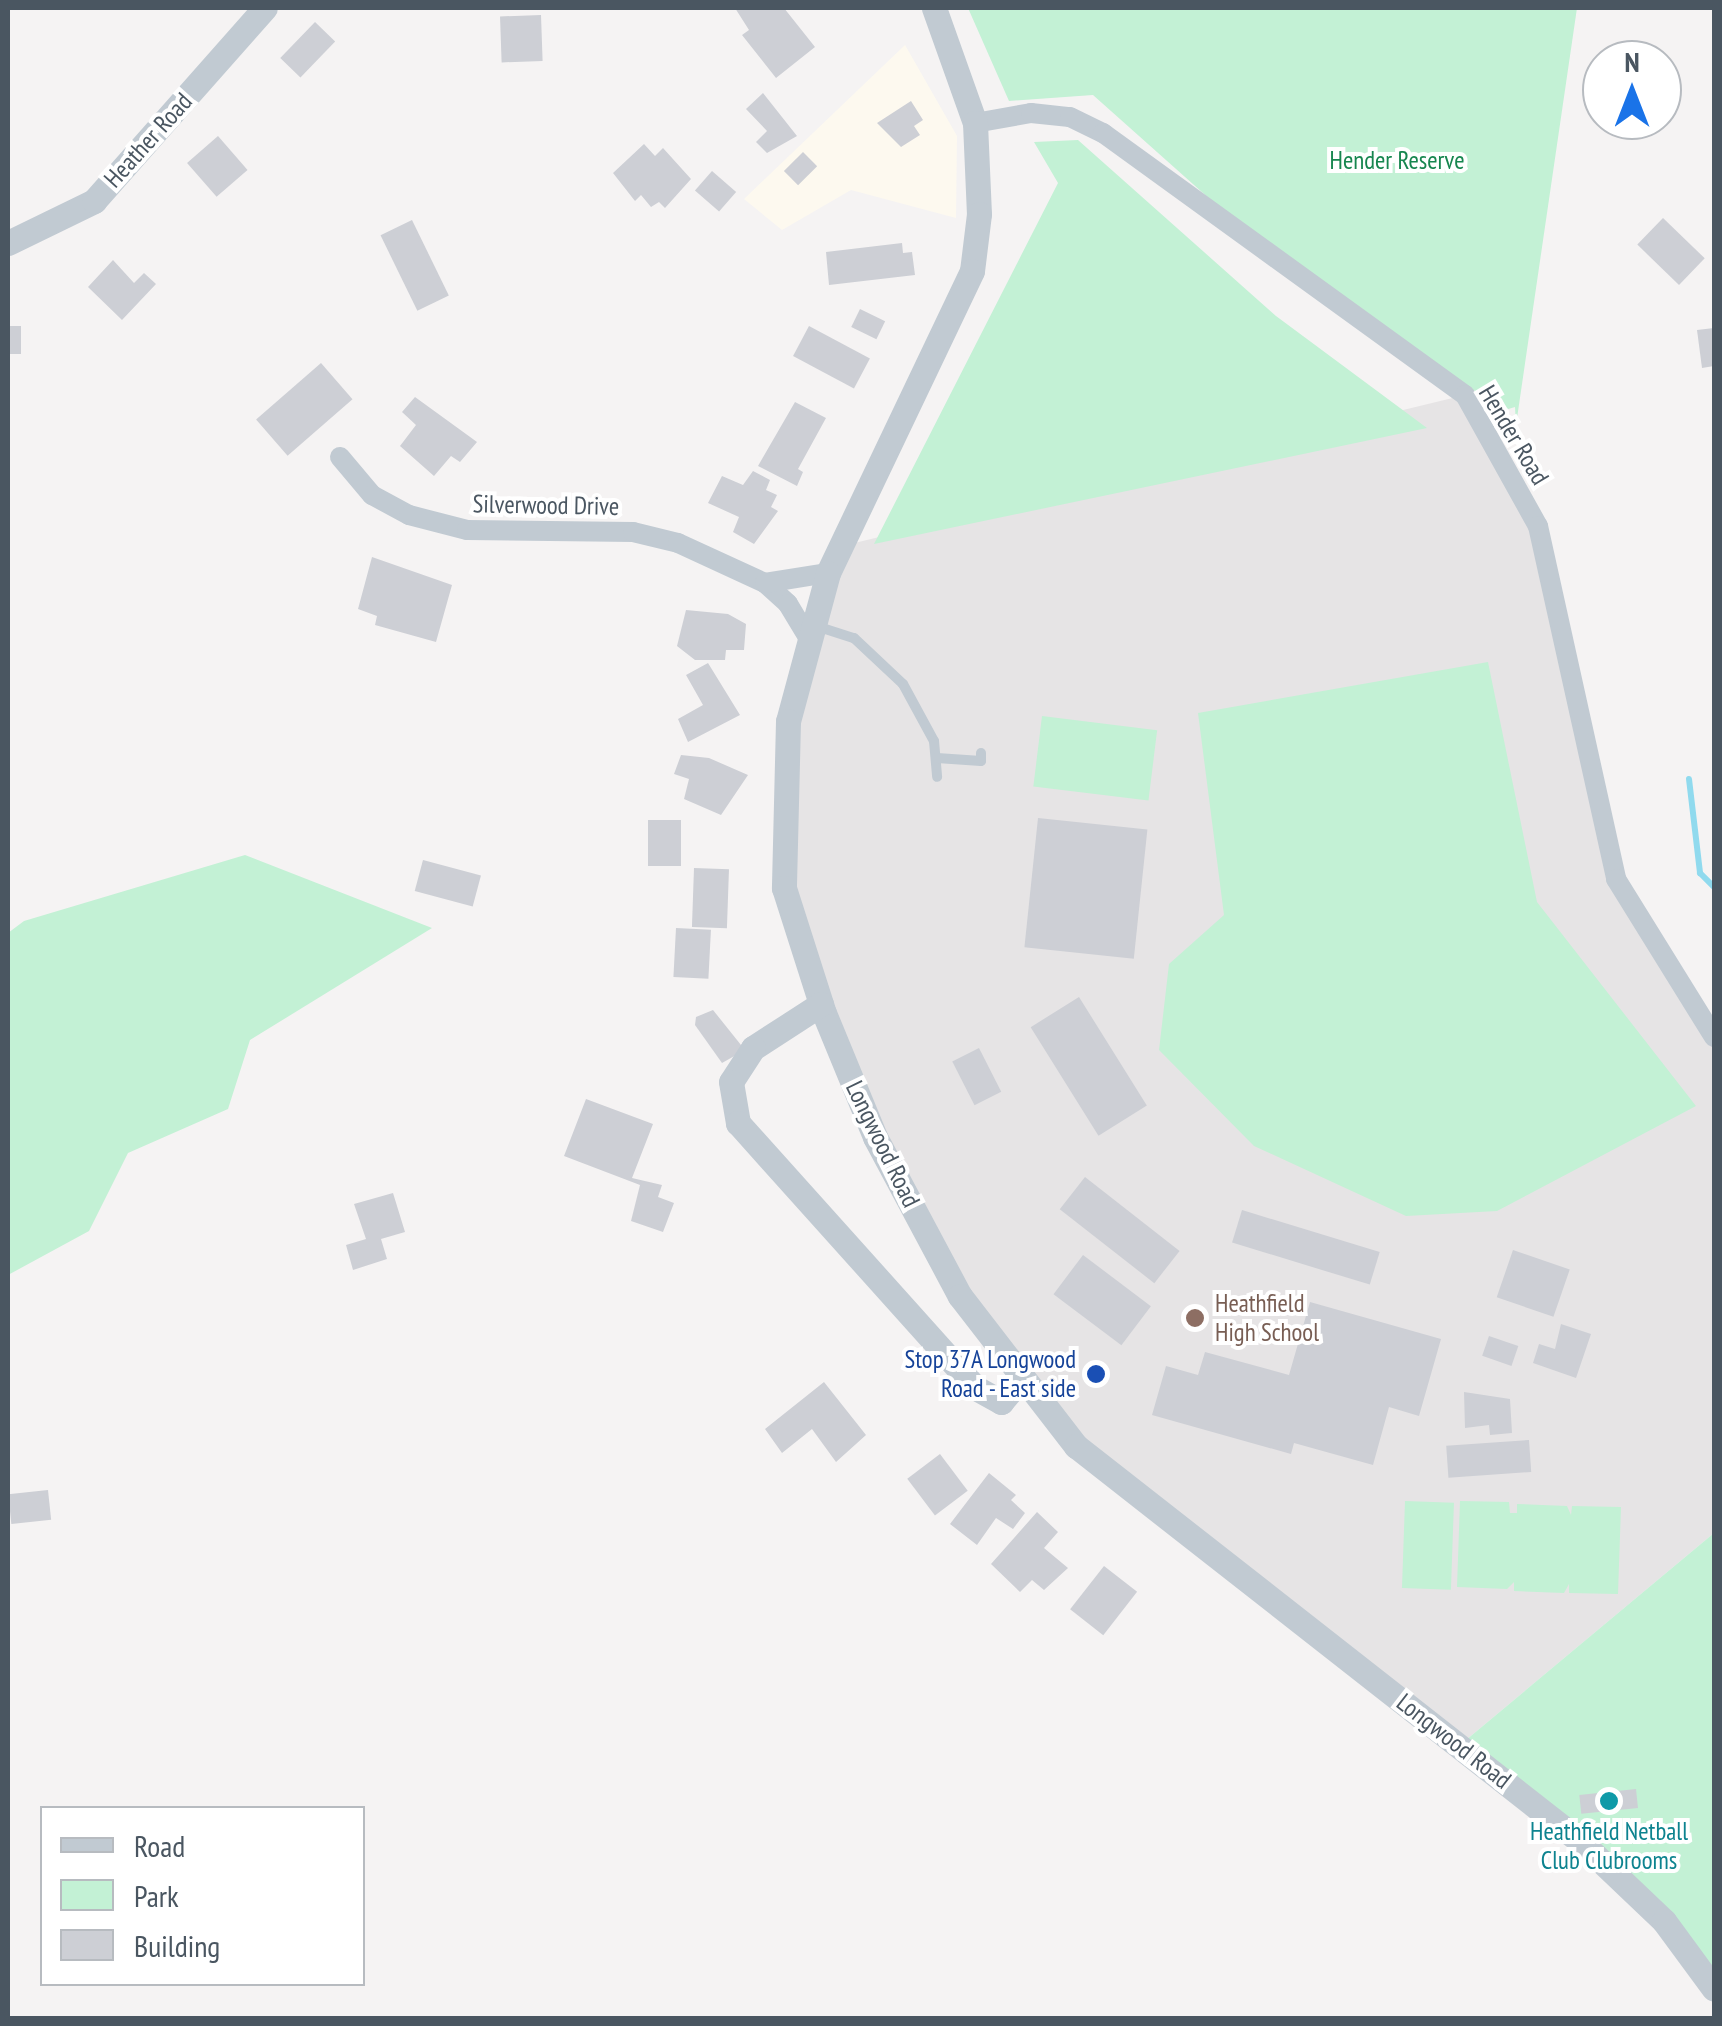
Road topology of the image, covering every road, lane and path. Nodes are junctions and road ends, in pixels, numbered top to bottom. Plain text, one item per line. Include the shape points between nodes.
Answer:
1 (265, 8) edge
2 (934, 8) edge
3 (975, 123) junction
4 (8, 243) edge
5 (340, 457) dead end
6 (828, 572) junction
7 (765, 583) junction
8 (808, 630) junction
9 (981, 753) dead end
10 (937, 758) junction
11 (937, 777) dead end
12 (821, 1004) junction
13 (1714, 1037) edge
14 (1022, 1378) junction
15 (1714, 1989) edge

1 - 4 street, Heather Road via 94,201
2 - 3 street, Longwood Road
3 - 6 street, Longwood Road via 981,169 972,271
3 - 13 street, Hender Road via 1031,113 1070,117 1103,132 1465,395 1538,526 1616,879
5 - 7 street, Silverwood Drive via 372,495 409,516 466,530 633,532 678,543
6 - 7 street
6 - 8 street, Longwood Road
7 - 8 street, Silverwood Drive
8 - 10 lane via 854,638 903,684
8 - 12 street, Longwood Road via 788,721 784,888
9 - 10 lane via 981,761
10 - 11 lane
12 - 14 street, Longwood Road via 875,1137 960,1296
12 - 14 street via 752,1048 731,1082 738,1123 976,1388 1000,1402
14 - 15 street, Longwood Road via 1076,1446 1126,1488 1608,1865 1664,1922

